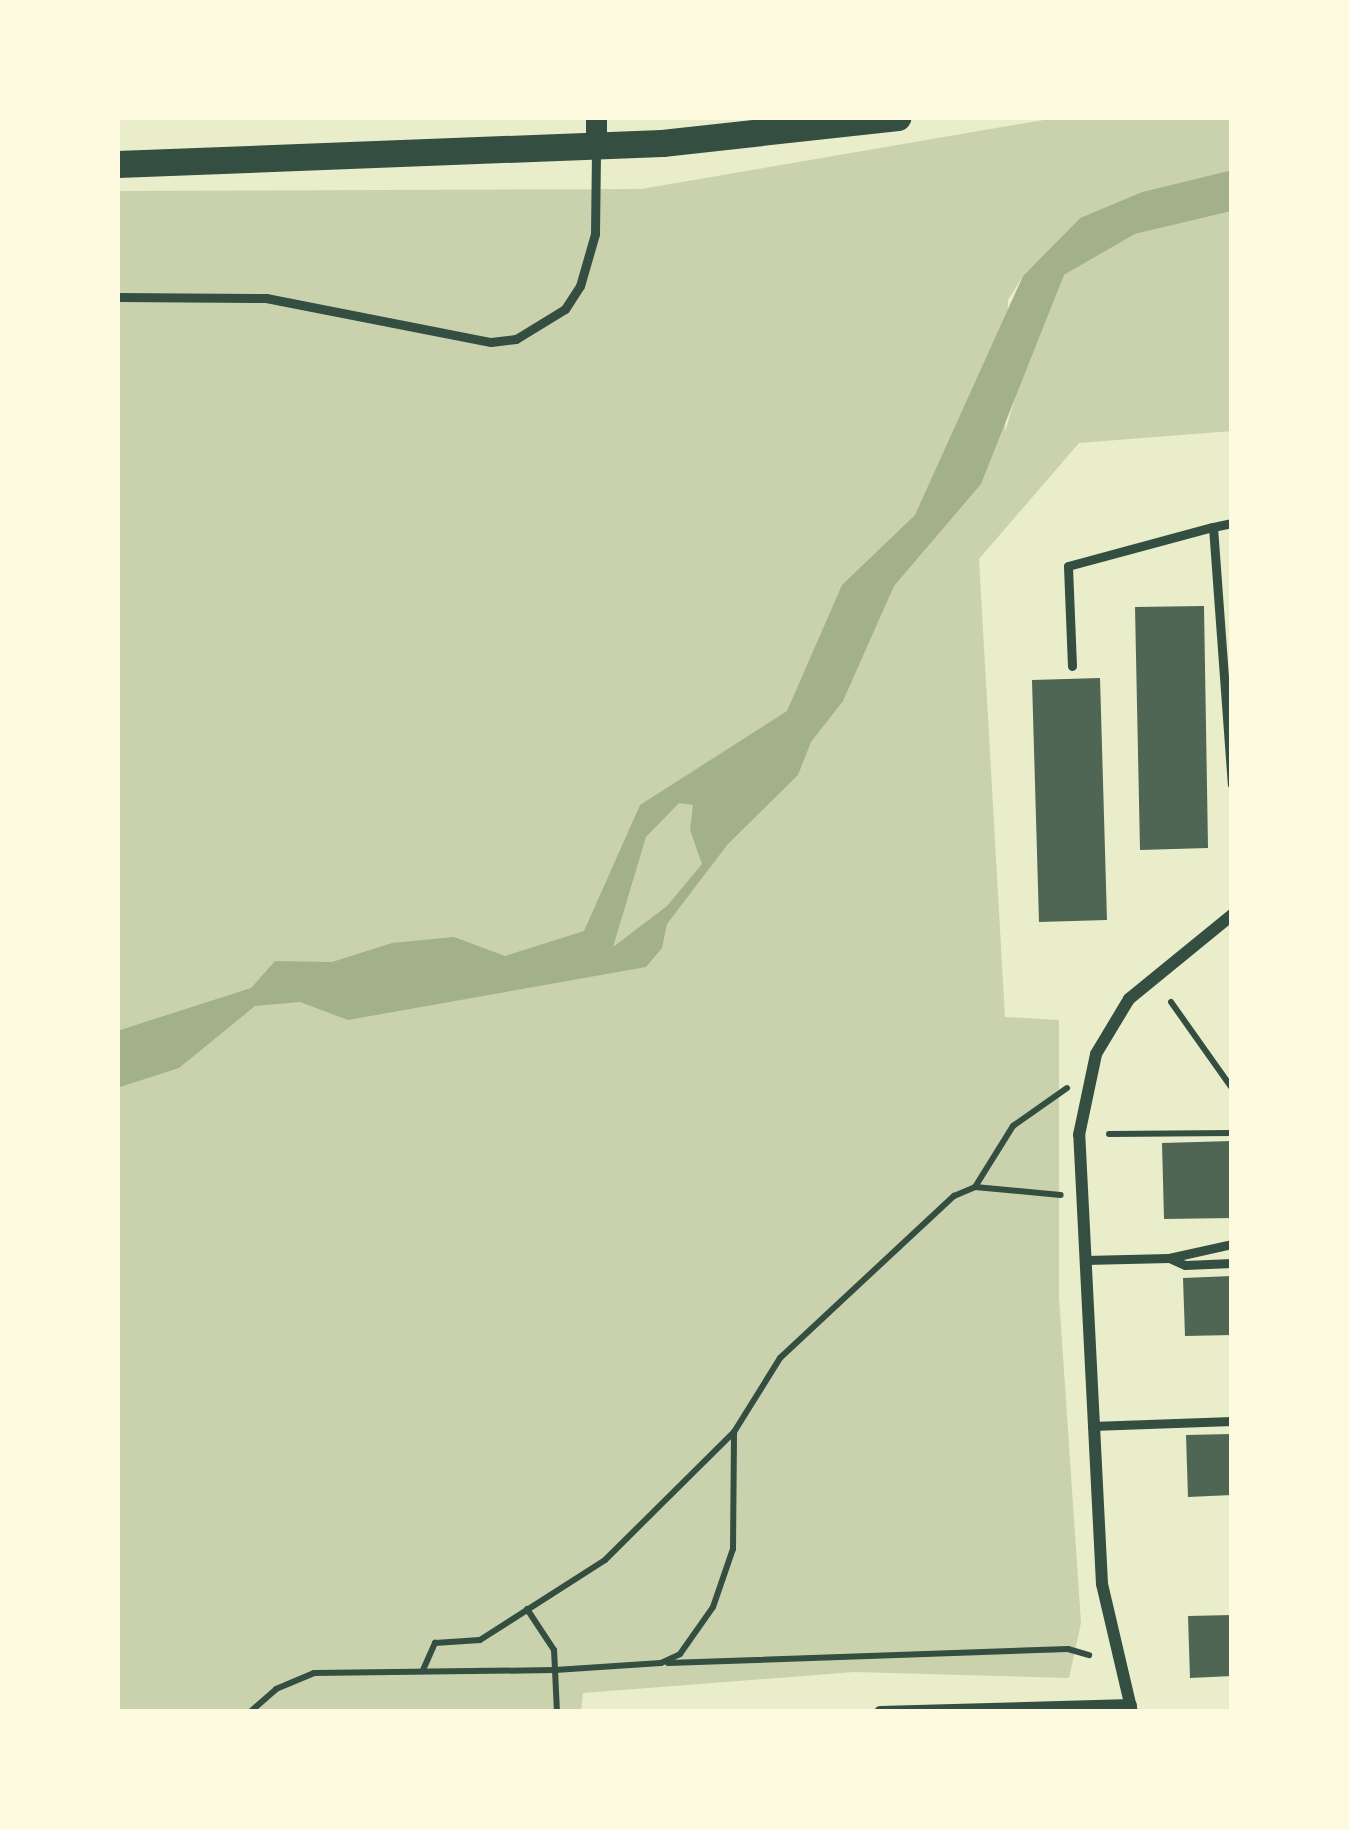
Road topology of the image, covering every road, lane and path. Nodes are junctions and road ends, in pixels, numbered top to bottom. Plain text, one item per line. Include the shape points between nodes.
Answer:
1 (898, 117) edge
2 (596, 131) edge
3 (117, 164) edge
4 (117, 297) edge
5 (1232, 523) edge
6 (1213, 527) junction
7 (1072, 666) dead end
8 (1232, 784) edge
9 (1232, 915) edge
10 (1171, 1002) dead end
11 (1067, 1088) dead end
12 (1232, 1088) edge
13 (1232, 1133) edge
14 (1109, 1135) dead end
15 (975, 1187) junction
16 (1061, 1195) dead end
17 (1232, 1244) edge
18 (1168, 1258) junction
19 (1081, 1260) junction
20 (1232, 1263) edge
21 (1232, 1421) edge
22 (1092, 1426) junction
23 (734, 1432) junction
24 (527, 1609) junction
25 (1089, 1655) dead end
26 (662, 1664) junction
27 (423, 1670) junction
28 (555, 1670) junction
29 (1132, 1708) edge
30 (250, 1712) edge
31 (557, 1712) edge
32 (880, 1712) edge

1 - 2 main road
2 - 3 main road
2 - 4 lane via 595,234 580,286 565,309 516,338 491,342 266,298
5 - 6 lane
6 - 7 lane via 1069,566
6 - 8 lane
9 - 19 street via 1141,987 1096,1054 1079,1135
10 - 12 path
11 - 15 path via 1013,1126
13 - 14 path
15 - 16 path
15 - 23 path via 942,1206 780,1358
17 - 18 lane
18 - 19 lane
18 - 20 lane
19 - 22 street
21 - 22 lane
22 - 29 street via 1102,1584
23 - 24 path via 605,1560
23 - 26 path via 735,1534 725,1578 687,1645
24 - 27 path via 480,1640 435,1643
24 - 28 path via 554,1650
25 - 26 path via 1068,1649
26 - 28 path
27 - 28 path
27 - 30 path via 314,1673 276,1689
28 - 31 path
29 - 32 street

